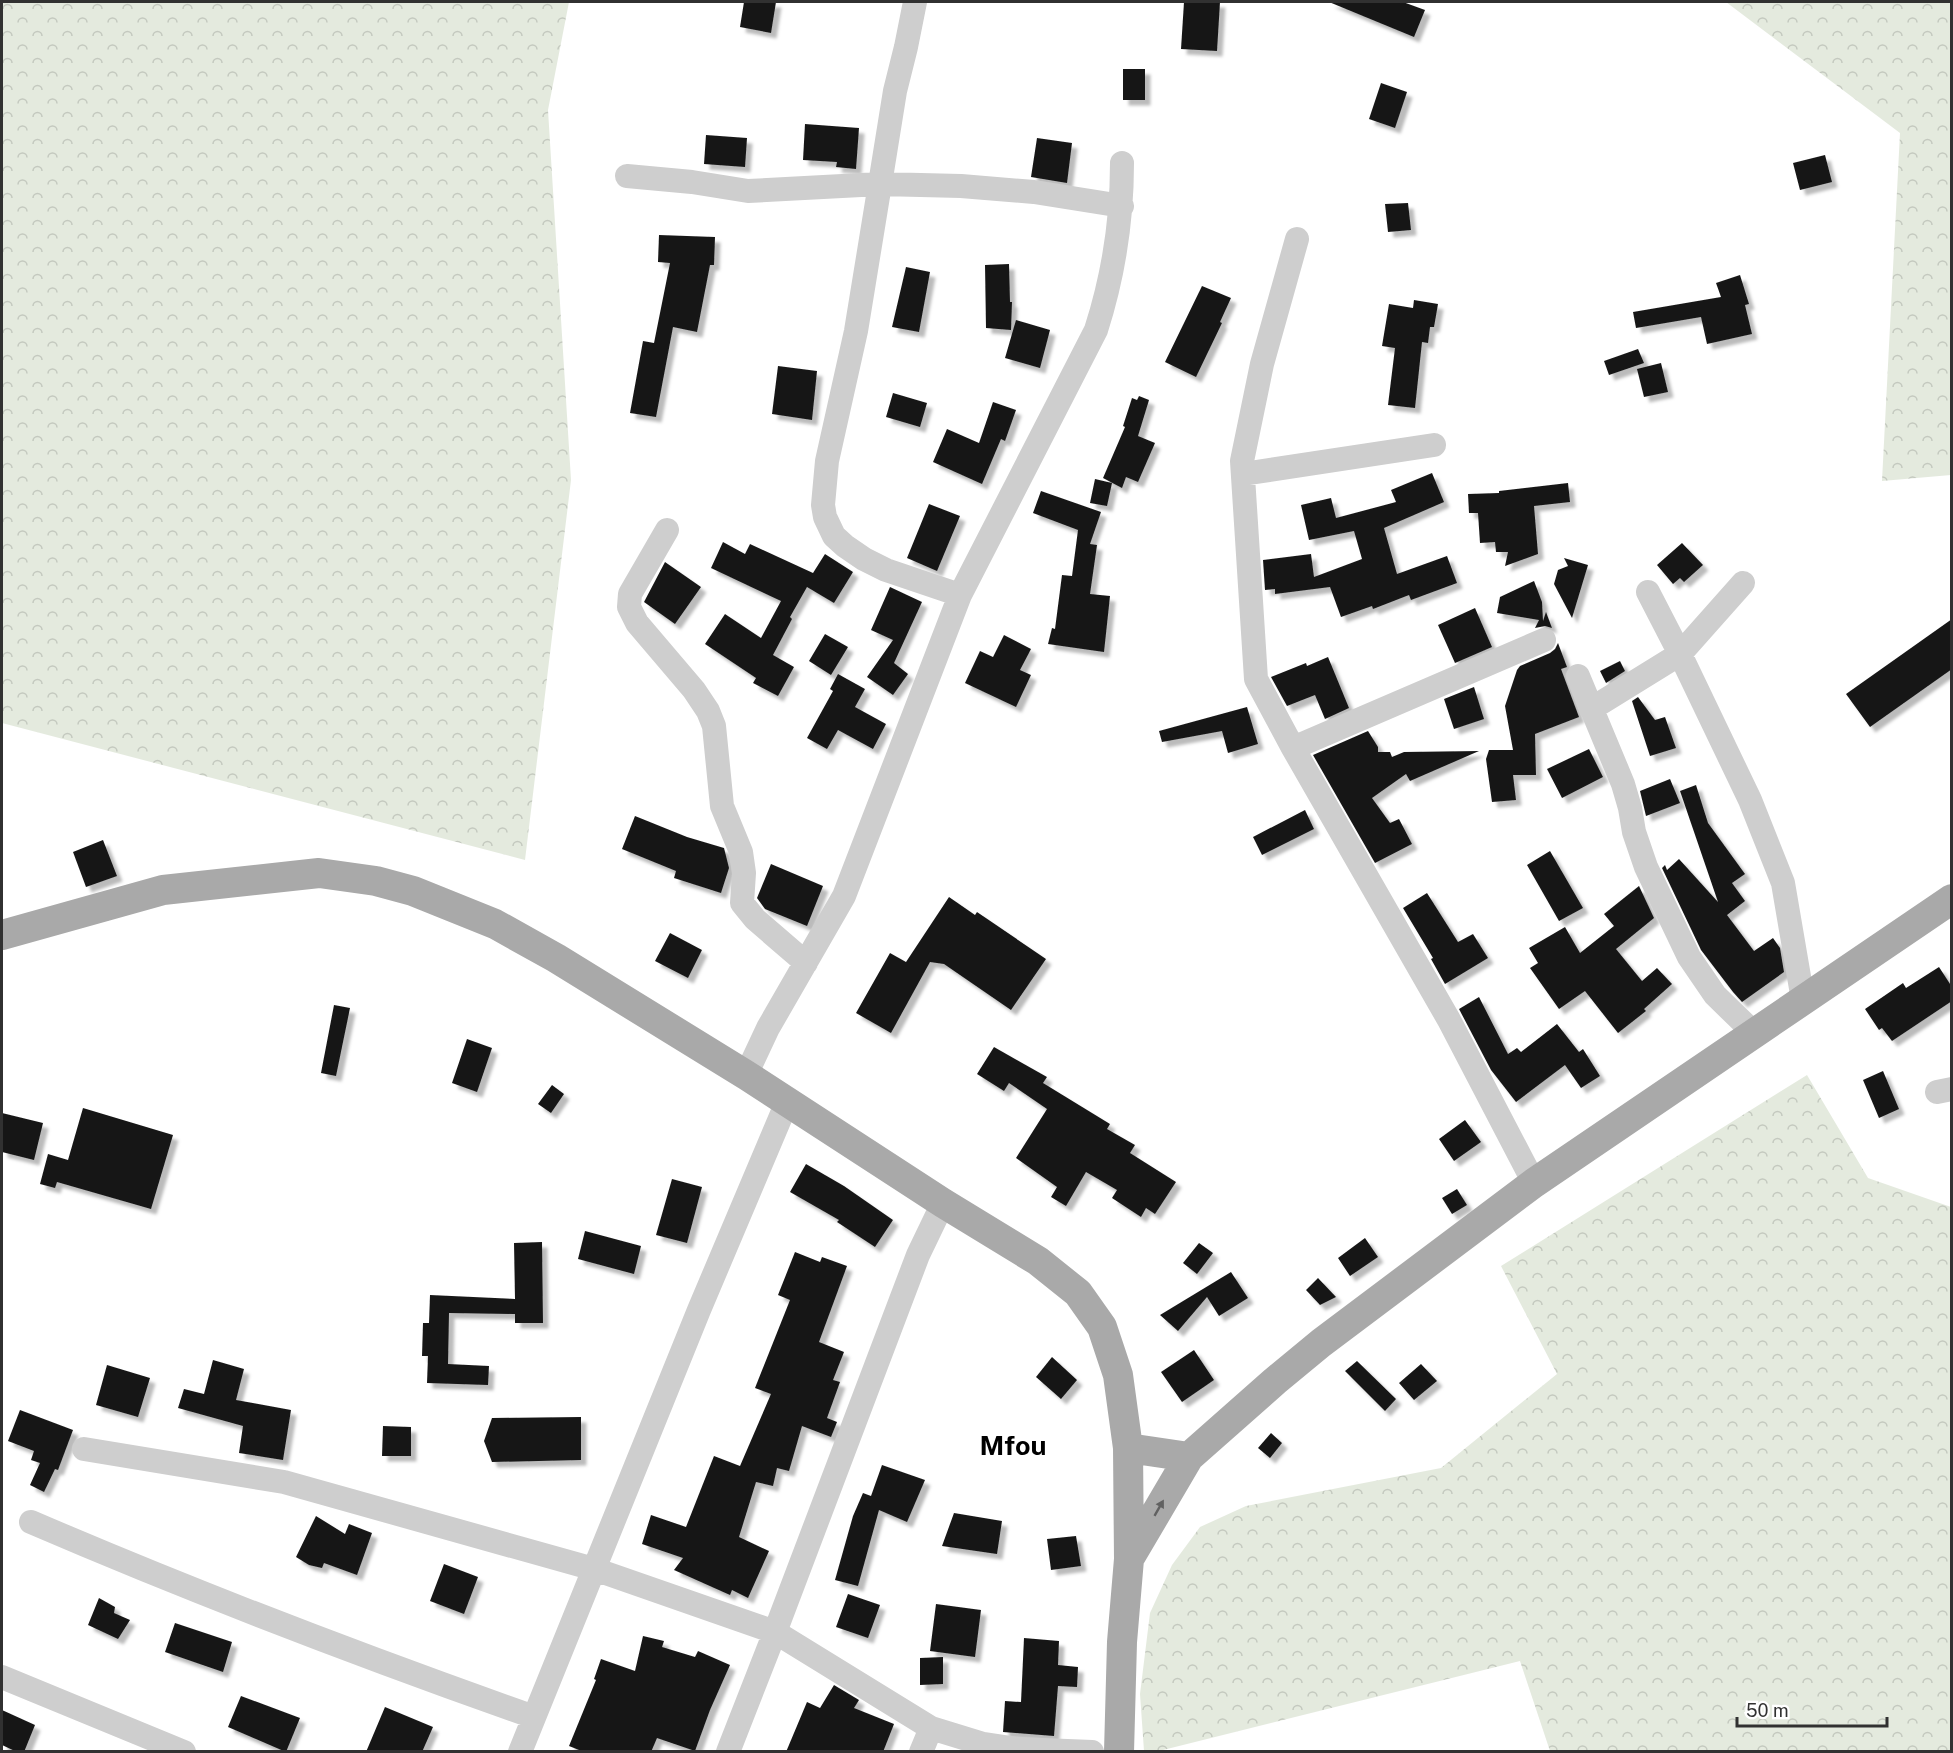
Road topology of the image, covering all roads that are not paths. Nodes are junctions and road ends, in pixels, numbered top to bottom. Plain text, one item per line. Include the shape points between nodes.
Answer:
1 (915, 2) edge
2 (1122, 163) dead end
3 (627, 176) dead end
4 (880, 184) junction
5 (1122, 206) junction
6 (1297, 239) dead end
7 (1434, 444) dead end
8 (1243, 474) junction
9 (667, 530) dead end
10 (1743, 583) dead end
11 (1648, 592) dead end
12 (960, 595) junction
13 (1544, 640) dead end
14 (1680, 654) junction
15 (1578, 676) dead end
16 (1591, 709) junction
17 (1293, 748) junction
18 (1952, 898) edge
19 (2, 935) edge
20 (806, 963) junction
21 (1803, 1000) junction
22 (1754, 1033) junction
23 (746, 1075) junction
24 (788, 1102) junction
25 (1534, 1183) junction
26 (943, 1203) junction
27 (1128, 1448) junction
28 (84, 1449) dead end
29 (1189, 1457) junction
30 (31, 1522) dead end
31 (1129, 1559) junction
32 (594, 1569) junction
33 (775, 1632) junction
34 (2, 1677) edge
35 (534, 1717) junction
36 (931, 1728) junction
37 (184, 1752) edge
38 (520, 1752) edge
39 (728, 1752) edge
40 (921, 1752) edge
41 (1092, 1752) edge
42 (1119, 1752) edge

1 - 4 street
2 - 5 street
3 - 4 street via 748,191
4 - 5 street via 1034,192
4 - 12 street via 856,331 827,462 825,517 834,536 864,559
5 - 12 street via 1109,288 1096,330
6 - 8 street via 1262,364 1242,461
7 - 8 street
8 - 17 street via 1256,679
9 - 20 street via 630,594 629,607 637,623 694,690 714,726 722,806 741,852 742,903 754,920
10 - 14 street
11 - 14 street
12 - 20 street via 844,896
13 - 17 street
14 - 16 street
14 - 21 street via 1750,800 1783,883
15 - 16 street
16 - 22 street via 1623,784 1647,867 1689,957 1715,996
17 - 25 street via 1449,1020
18 - 21 main road
19 - 23 main road via 163,890 319,873 376,881 413,891 495,924
20 - 23 street
21 - 22 main road
22 - 25 main road
23 - 24 main road
24 - 26 main road
24 - 32 street
25 - 29 main road via 1321,1343
26 - 27 main road via 1038,1261 1078,1293 1102,1327 1118,1375
26 - 33 street via 918,1255
27 - 29 main road
27 - 31 main road
28 - 32 street via 284,1482
31 -> 29 main road
30 - 35 street via 411,1674
31 - 42 main road
32 - 33 street
32 - 35 street
33 - 36 street
33 - 39 street
34 - 37 street
35 - 38 street
36 - 40 street
36 - 41 street via 983,1744

